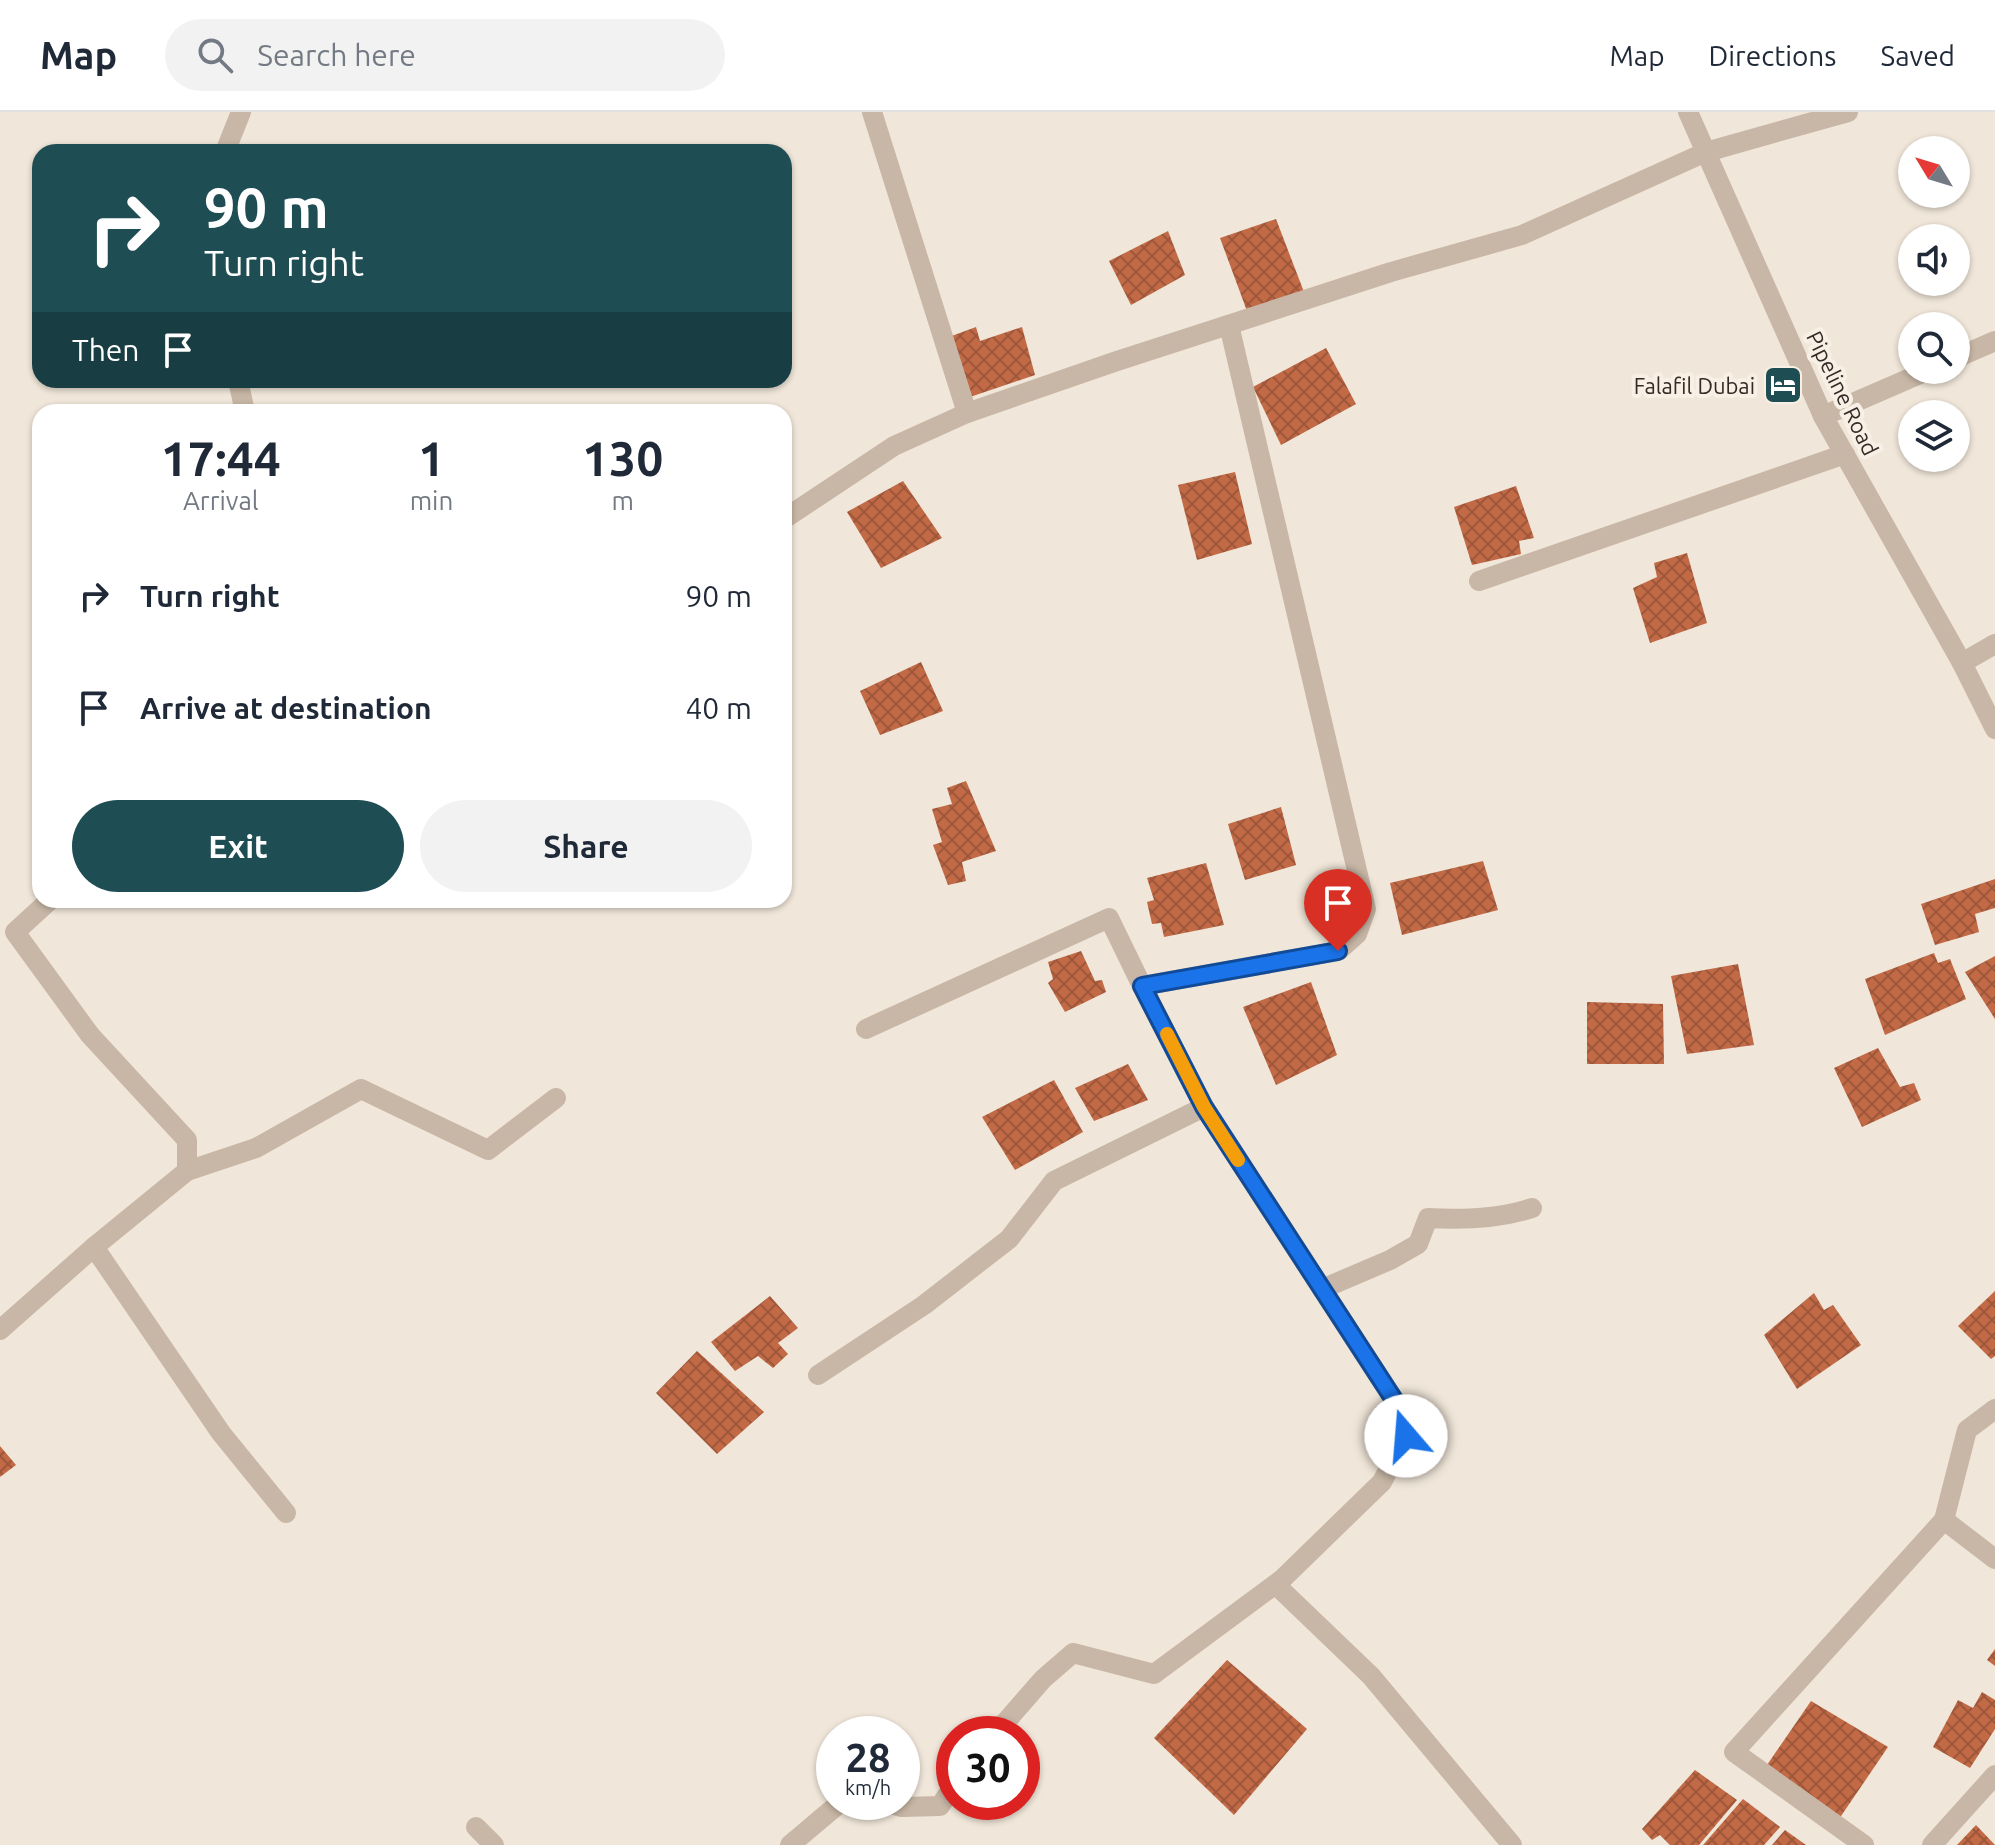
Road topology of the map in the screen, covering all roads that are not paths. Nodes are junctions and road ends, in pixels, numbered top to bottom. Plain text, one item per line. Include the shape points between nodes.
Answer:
1 (241, 112) edge
2 (872, 112) edge
3 (1688, 112) edge
4 (1848, 112) edge
5 (228, 144) edge
6 (1706, 152) junction
7 (1229, 325) junction
8 (1995, 341) edge
9 (1970, 352) edge
10 (1898, 383) edge
11 (967, 413) junction
12 (1823, 416) junction
13 (1845, 454) junction
14 (792, 514) edge
15 (1479, 581) dead end
16 (1995, 644) edge
17 (1962, 663) junction
18 (1995, 729) edge
19 (41, 908) edge
20 (1142, 986) junction
21 (866, 1029) dead end
22 (556, 1098) dead end
23 (1204, 1107) junction
24 (187, 1171) junction
25 (1532, 1208) dead end
26 (94, 1247) junction
27 (1322, 1289) junction
28 (0, 1330) edge
29 (818, 1375) dead end
30 (1995, 1409) edge
31 (286, 1513) dead end
32 (1944, 1520) junction
33 (1995, 1559) edge
34 (1281, 1580) junction
35 (1011, 1716) edge
36 (1995, 1775) edge
37 (820, 1820) edge
38 (476, 1827) dead end
39 (494, 1845) edge
40 (790, 1845) edge
41 (1512, 1845) edge
42 (1864, 1845) edge
43 (1932, 1845) edge

1 - 5 street
2 - 11 street
3 - 6 street, Pipeline Road
4 - 6 street
6 - 7 street via 1522,235
6 - 12 street, Pipeline Road
7 - 11 street
7 - 20 street via 1366,909 1357,934 1338,951
8 - 9 street
10 - 12 street
11 - 14 street via 894,446
12 - 13 street, Pipeline Road
13 - 15 street
13 - 17 street, Pipeline Road
16 - 17 street
17 - 18 street, Pipeline Road
19 - 24 street via 15,932 90,1035 187,1140
20 - 21 street via 1109,918
20 - 23 street
22 - 24 street via 488,1150 361,1089 256,1148
23 - 27 street
23 - 29 street via 1054,1181 1009,1239 924,1305
24 - 26 street
25 - 27 street via 1509,1216 1428,1218 1418,1244
26 - 28 street
26 - 31 street via 221,1433
27 - 34 street via 1402,1412 1406,1436 1382,1482
30 - 32 street via 1967,1430
32 - 33 street
32 - 42 street via 1734,1752
34 - 35 street via 1154,1674 1073,1653
34 - 41 street via 1276,1585 1371,1676
36 - 43 street
37 - 40 street
38 - 39 street

